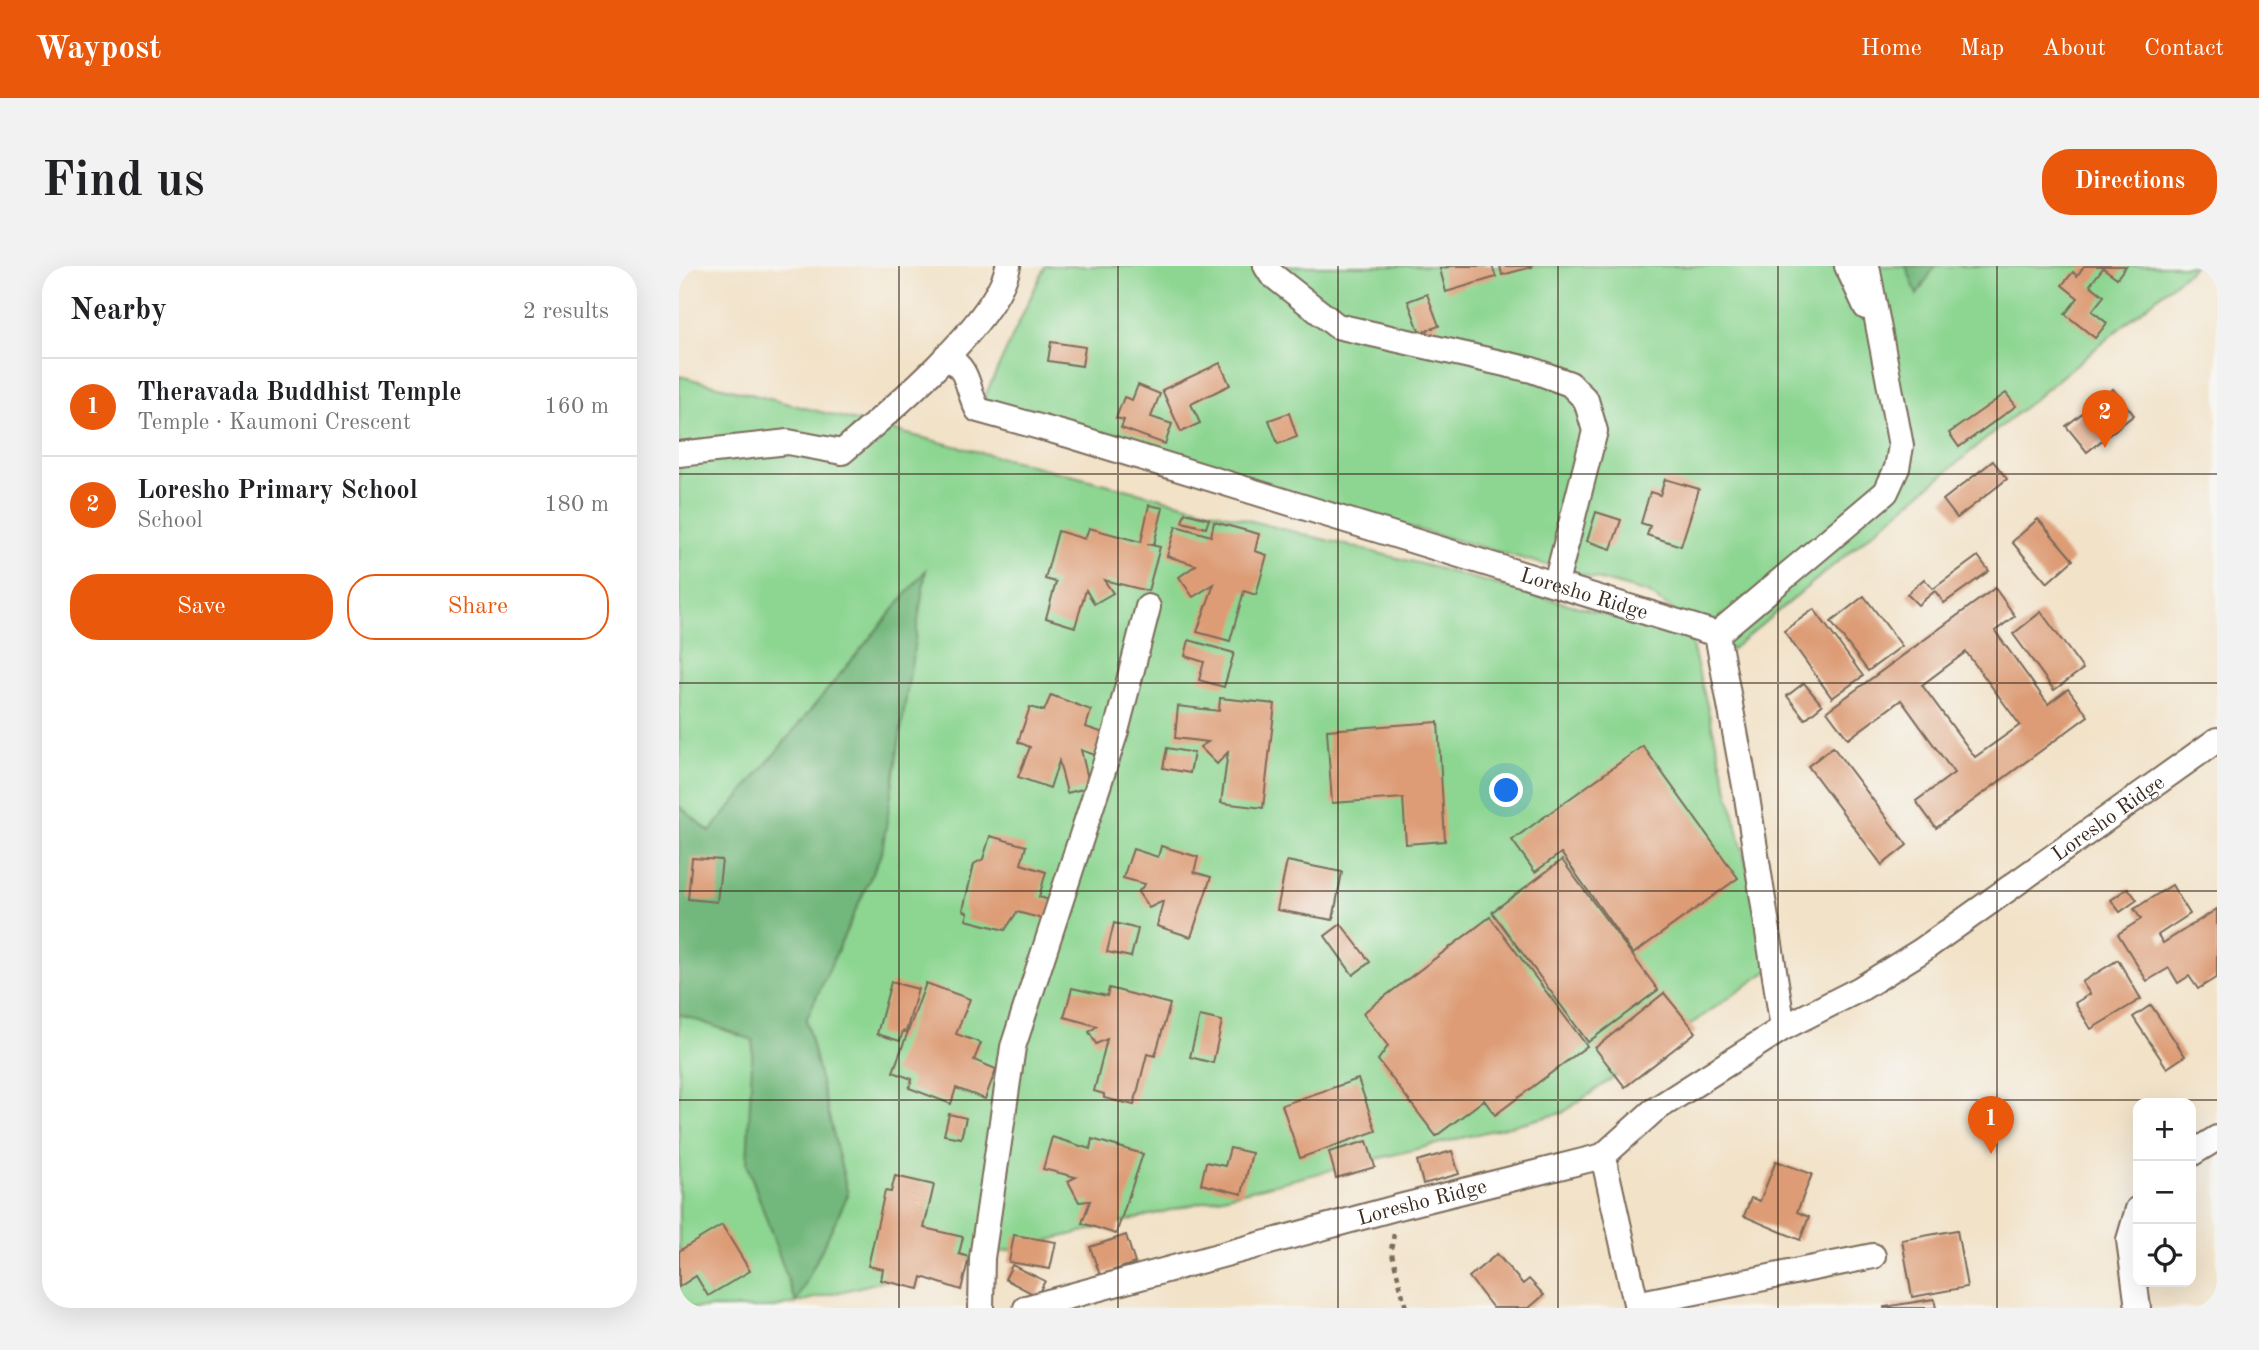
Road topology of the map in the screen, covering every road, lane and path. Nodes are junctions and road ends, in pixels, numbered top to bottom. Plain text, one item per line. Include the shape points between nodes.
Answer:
1 (1009, 266) edge
2 (1266, 266) edge
3 (1847, 266) edge
4 (1867, 266) edge
5 (1882, 342) junction
6 (946, 356) junction
7 (679, 454) edge
8 (1556, 583) junction
9 (1148, 607) dead end
10 (1717, 634) junction
11 (2217, 740) edge
12 (1783, 1028) junction
13 (2217, 1138) edge
14 (2196, 1151) edge
15 (1603, 1156) junction
16 (1399, 1207) junction
17 (2134, 1224) edge
18 (1873, 1256) dead end
19 (1637, 1306) edge
20 (981, 1308) edge
21 (1026, 1308) edge
22 (1406, 1308) edge
23 (2138, 1308) edge

1 - 6 street via 1006,279
2 - 8 street via 1337,326 1532,370 1570,384 1586,400 1595,431
3 - 5 street
4 - 5 street
5 - 10 street via 1901,446 1898,468 1886,492
6 - 7 street via 842,452 788,442
6 - 8 street, Loresho Ridge via 960,364 968,377 978,411
8 - 10 street, Loresho Ridge
9 - 20 street via 1116,731 1013,1047 982,1258
10 - 12 street
11 - 12 street, Loresho Ridge via 1921,951
12 - 15 street, Loresho Ridge via 1653,1111
13 - 14 street
15 - 16 street, Loresho Ridge
15 - 19 street
16 - 21 street, Loresho Ridge
16 - 22 path via 1391,1250
17 - 23 street via 2129,1240
18 - 19 street

